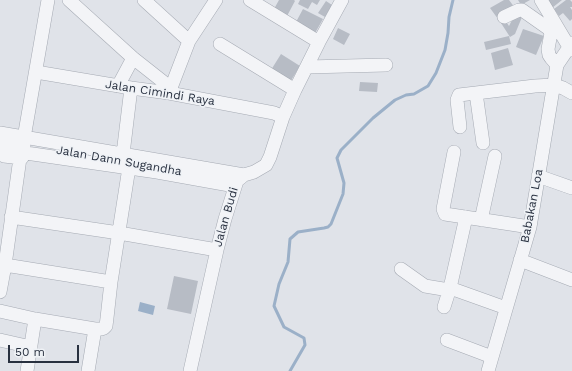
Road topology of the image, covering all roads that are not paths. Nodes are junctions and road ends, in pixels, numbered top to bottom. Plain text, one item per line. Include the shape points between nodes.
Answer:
1 (48, 0) edge
2 (69, 0) edge
3 (144, 0) edge
4 (216, 0) edge
5 (250, 0) edge
6 (342, 0) edge
7 (541, 0) edge
8 (504, 16) dead end
9 (190, 41) junction
10 (319, 42) junction
11 (220, 44) dead end
12 (571, 47) edge
13 (133, 58) junction
14 (386, 65) dead end
15 (557, 65) junction
16 (307, 67) junction
17 (36, 72) junction
18 (554, 85) junction
19 (124, 87) junction
20 (295, 90) junction
21 (170, 91) junction
22 (476, 93) junction
23 (572, 93) edge
24 (283, 116) junction
25 (460, 127) dead end
26 (0, 133) edge
27 (24, 138) junction
28 (0, 143) edge
29 (483, 143) dead end
30 (0, 150) edge
31 (454, 152) dead end
32 (0, 154) edge
33 (123, 154) junction
34 (495, 156) dead end
35 (20, 158) junction
36 (128, 174) junction
37 (538, 176) junction
38 (237, 184) junction
39 (572, 188) edge
40 (11, 217) junction
41 (466, 217) junction
42 (481, 220) junction
43 (530, 227) junction
44 (119, 233) junction
45 (217, 250) junction
46 (520, 260) junction
47 (5, 265) junction
48 (401, 269) dead end
49 (572, 280) edge
50 (111, 282) junction
51 (450, 289) junction
52 (0, 292) edge
53 (444, 307) dead end
54 (506, 308) junction
55 (0, 311) edge
56 (35, 319) junction
57 (95, 329) junction
58 (0, 340) edge
59 (447, 340) dead end
60 (31, 347) junction
61 (492, 357) junction
62 (27, 371) edge
63 (88, 371) edge
64 (190, 371) edge
65 (488, 371) edge

1 - 17 street
2 - 13 street
3 - 9 street
4 - 9 street
5 - 10 street
6 - 10 street, Jalan Budi
7 - 12 street
8 - 15 street via 522,10 549,29 549,55
9 - 21 street
10 - 16 street, Jalan Budi
11 - 20 street
12 - 15 street, Babakan Loa
13 - 19 street
13 - 21 street
14 - 16 street
15 - 18 street, Babakan Loa
16 - 20 street, Jalan Budi
17 - 19 street, Jalan Cimindi Raya
17 - 27 street
18 - 22 street
18 - 23 street
18 - 37 street, Babakan Loa
19 - 21 street, Jalan Cimindi Raya
19 - 33 street
20 - 24 street, Jalan Budi
21 - 24 street, Jalan Cimindi Raya
22 - 25 street via 459,96 457,100
22 - 29 street
24 - 38 street, Jalan Budi via 266,166
26 - 27 street
27 - 33 street
28 - 38 street, Jalan Dann Sugandha via 56,150
30 - 38 street, Jalan Dann Sugandha
31 - 41 street via 443,209 445,214
32 - 35 street
33 - 38 street
34 - 42 street
35 - 36 street
35 - 40 street
36 - 38 street
36 - 44 street
37 - 39 street
37 - 43 street, Babakan Loa
38 - 45 street, Jalan Budi
40 - 44 street
40 - 47 street
41 - 42 street
41 - 51 street
42 - 43 street
43 - 46 street, Babakan Loa
44 - 45 street
44 - 50 street
45 - 64 street, Jalan Budi
46 - 49 street
46 - 54 street, Babakan Loa
47 - 50 street
47 - 52 street
48 - 51 street via 425,286
50 - 57 street via 106,326
51 - 53 street
51 - 54 street
54 - 61 street, Babakan Loa
55 - 56 street
56 - 57 street
56 - 60 street
57 - 63 street
58 - 60 street
59 - 61 street
60 - 62 street
61 - 65 street, Babakan Loa

